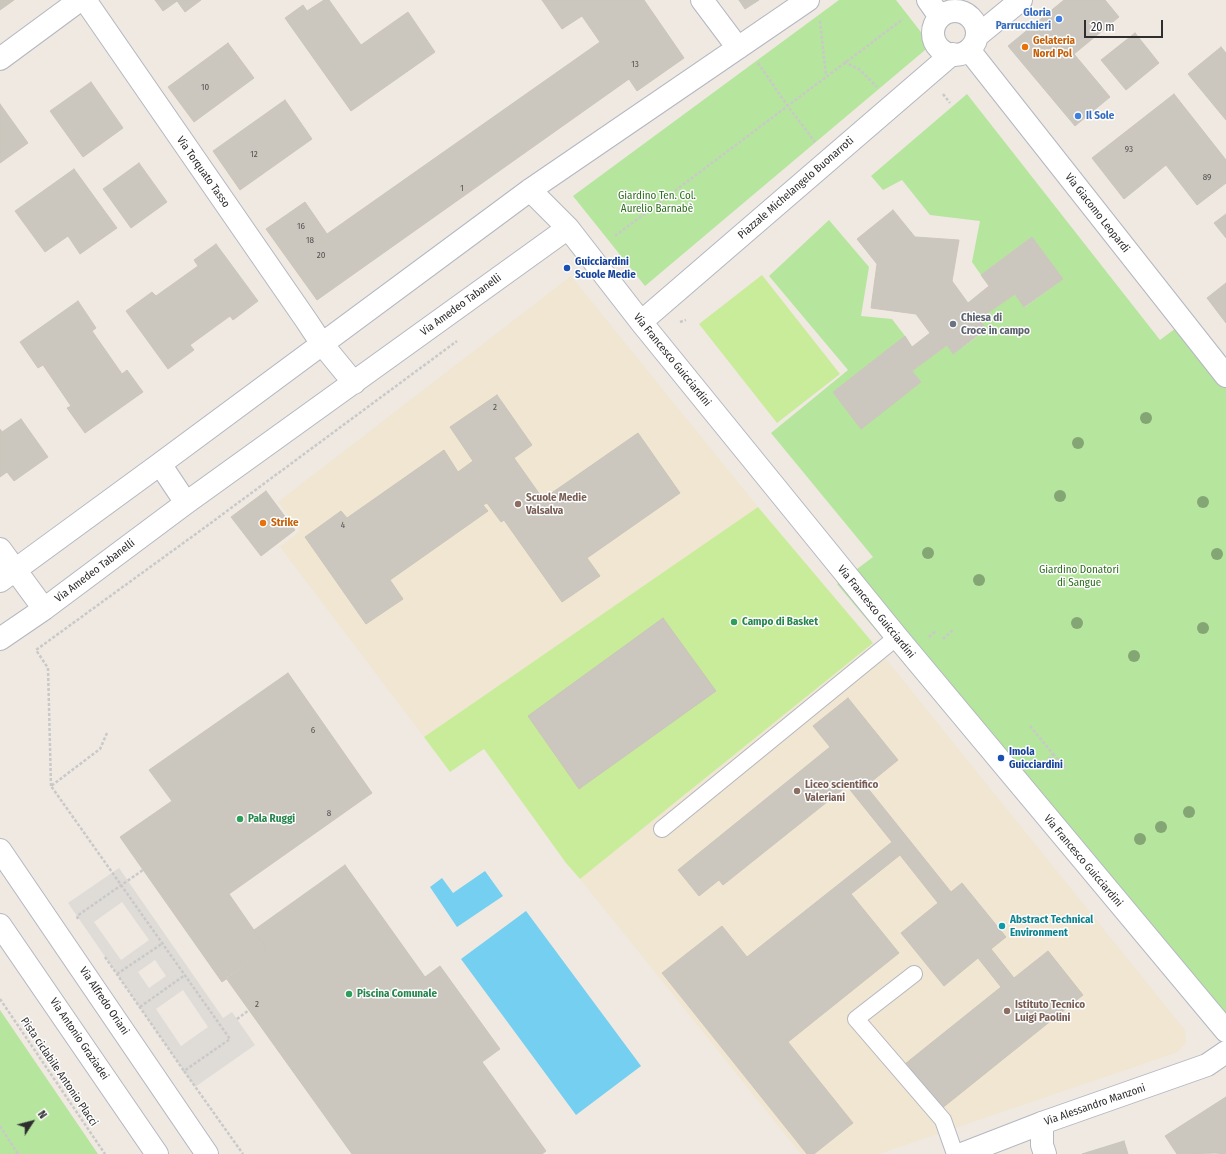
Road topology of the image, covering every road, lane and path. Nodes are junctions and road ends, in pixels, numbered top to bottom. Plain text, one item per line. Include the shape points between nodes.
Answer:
1 (80, 0) edge
2 (85, 0) edge
3 (702, 0) edge
4 (808, 0) edge
5 (1022, 0) edge
6 (946, 7) edge
7 (819, 19) dead end
8 (903, 19) dead end
9 (966, 47) junction
10 (738, 48) junction
11 (0, 59) edge
12 (758, 62) dead end
13 (844, 62) junction
14 (826, 76) junction
15 (878, 88) dead end
16 (787, 105) junction
17 (815, 142) dead end
18 (530, 190) junction
19 (568, 228) junction
20 (615, 236) dead end
21 (641, 322) junction
22 (461, 338) dead end
23 (322, 344) junction
24 (1226, 376) edge
25 (354, 383) junction
26 (160, 464) junction
27 (186, 503) junction
28 (0, 548) edge
29 (8, 575) edge
30 (44, 609) junction
31 (954, 629) dead end
32 (897, 637) junction
33 (0, 639) edge
34 (943, 639) dead end
35 (1030, 726) dead end
36 (107, 733) dead end
37 (1053, 754) junction
38 (1045, 763) dead end
39 (1067, 770) dead end
40 (51, 786) junction
41 (662, 829) dead end
42 (0, 850) edge
43 (143, 870) dead end
44 (122, 886) junction
45 (81, 923) dead end
46 (0, 925) edge
47 (163, 943) junction
48 (104, 955) dead end
49 (117, 974) junction
50 (914, 974) dead end
51 (185, 975) junction
52 (0, 999) edge
53 (140, 1007) junction
54 (249, 1010) dead end
55 (237, 1019) dead end
56 (1226, 1031) edge
57 (1226, 1052) edge
58 (184, 1071) junction
59 (1042, 1123) junction
60 (0, 1126) edge
61 (18, 1154) edge
62 (105, 1154) edge
63 (157, 1154) edge
64 (208, 1154) edge
65 (243, 1154) edge
66 (955, 1154) edge
67 (962, 1154) edge
68 (1045, 1154) edge

1 - 11 street
2 - 23 street, Via Torquato Tasso
3 - 10 street
4 - 10 street
5 - 9 street, Piazzale Michelangelo Buonarroti
6 - 9 street via 965,13 974,22
6 - 9 street via 935,22 935,43 946,52
7 - 14 path
8 - 13 path
9 - 21 street, Piazzale Michelangelo Buonarroti
9 - 24 street, Via Giacomo Leopardi
10 - 18 street
12 - 16 path
13 - 14 path
13 - 15 path via 859,70
14 - 16 path
16 - 17 path
16 - 20 path
18 - 19 street, Via Francesco Guicciardini
18 - 23 street
19 - 21 street, Via Francesco Guicciardini
19 - 25 street, Via Amedeo Tabanelli
21 - 32 street, Via Francesco Guicciardini
22 - 40 path via 36,650 48,668
23 - 25 street
23 - 26 street
25 - 27 street, Via Amedeo Tabanelli
26 - 27 street
26 - 29 street
27 - 30 street, Via Amedeo Tabanelli
28 - 29 street, Via Amedeo Tabanelli
29 - 30 street, Via Amedeo Tabanelli
30 - 33 street
31 - 34 path
32 - 41 lane
32 - 56 street, Via Francesco Guicciardini
35 - 37 path
36 - 40 path via 100,749
37 - 38 path
37 - 39 path
40 - 44 path
42 - 64 street, Via Alfredo Oriani
43 - 44 path
44 - 45 path via 77,916
44 - 47 path
46 - 63 street, Via Antonio Graziadei
47 - 49 path
47 - 51 path
48 - 49 path
49 - 53 path
50 - 66 lane via 856,1019 943,1120
51 - 53 path
51 - 58 path via 230,1039
52 - 62 path, Pista ciclabile Antonio Placci
53 - 58 path
54 - 55 path
57 - 59 street, Via Alessandro Manzoni via 1207,1065
58 - 65 path
59 - 67 street, Via Alessandro Manzoni
59 - 68 street via 1042,1145
60 - 61 path

